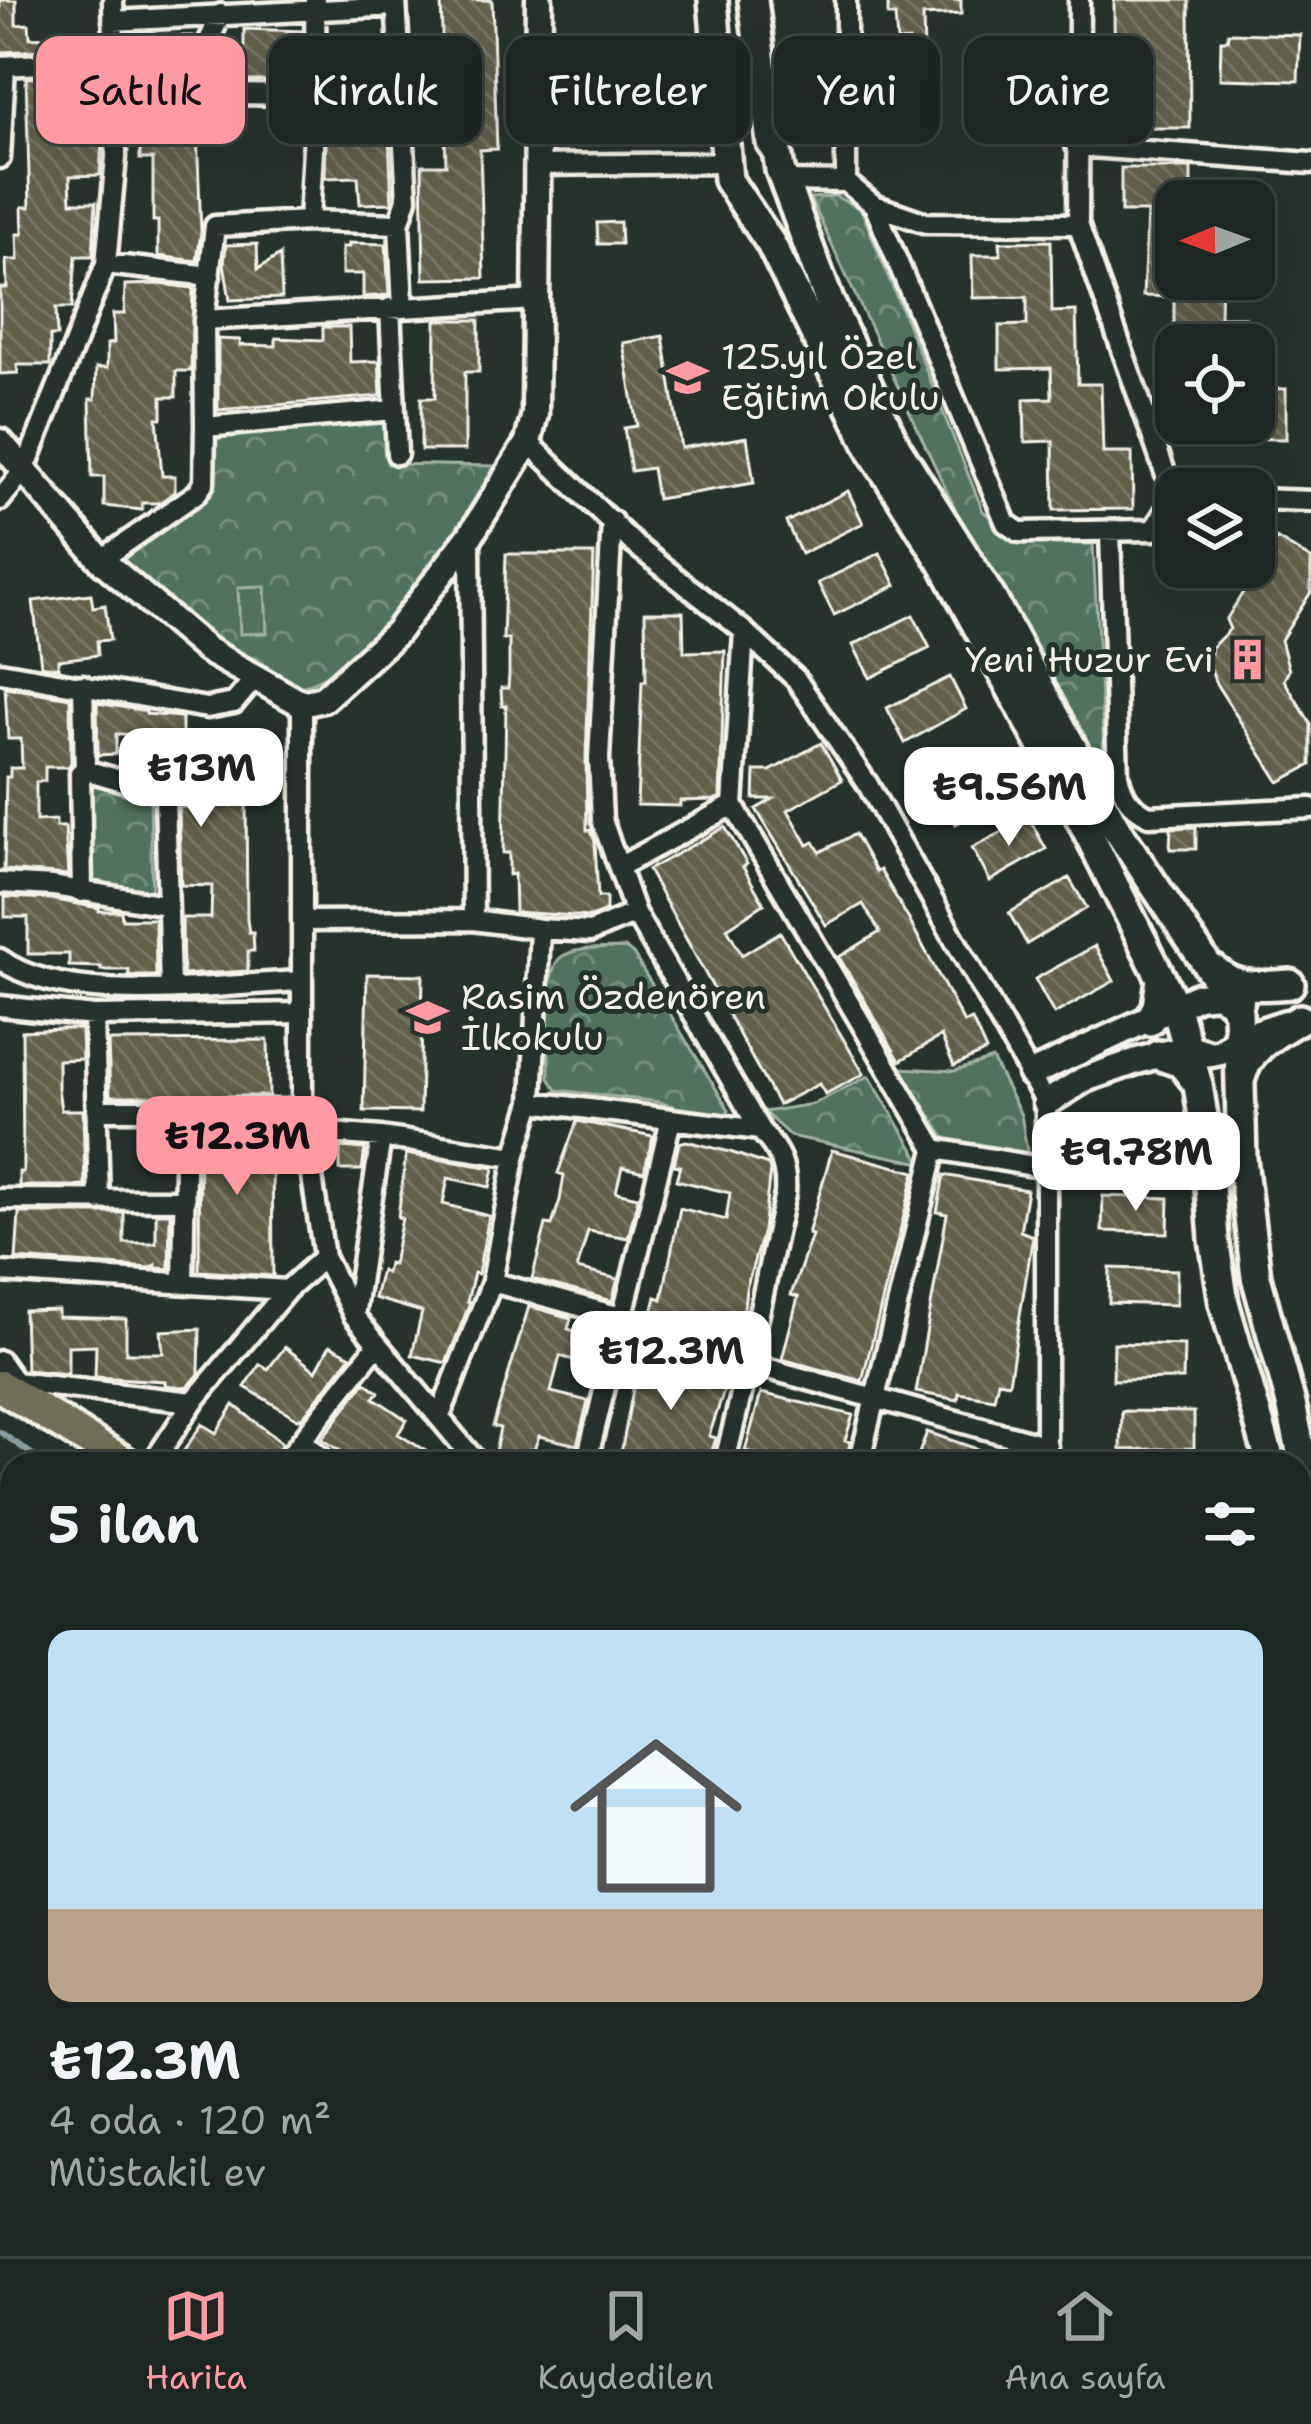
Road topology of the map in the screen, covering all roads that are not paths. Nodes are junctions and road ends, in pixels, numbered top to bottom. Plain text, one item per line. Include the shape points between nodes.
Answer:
1 (113, 0) edge
2 (539, 0) edge
3 (712, 0) edge
4 (753, 0) edge
5 (846, 0) edge
6 (1079, 0) edge
7 (396, 3) edge
8 (316, 5) edge
9 (221, 14) junction
10 (113, 21) junction
11 (113, 36) edge
12 (211, 36) edge
13 (316, 36) edge
14 (36, 65) edge
15 (3, 66) edge
16 (116, 144) edge
17 (313, 144) edge
18 (1076, 146) junction
19 (0, 158) edge
20 (1311, 163) edge
21 (537, 165) junction
22 (779, 165) junction
23 (728, 168) junction
24 (846, 182) junction
25 (874, 205) junction
26 (309, 221) junction
27 (399, 224) junction
28 (1078, 224) junction
29 (106, 264) junction
30 (210, 276) junction
31 (536, 300) junction
32 (397, 308) junction
33 (204, 320) junction
34 (394, 410) junction
35 (205, 427) junction
36 (0, 442) edge
37 (528, 442) junction
38 (397, 454) dead end
39 (1164, 468) edge
40 (25, 469) junction
41 (0, 500) edge
42 (1275, 500) edge
43 (1311, 501) edge
44 (612, 520) junction
45 (1155, 527) edge
46 (1110, 533) junction
47 (470, 536) junction
48 (635, 545) junction
49 (101, 560) junction
50 (610, 563) junction
51 (744, 631) junction
52 (0, 672) edge
53 (255, 678) junction
54 (83, 685) junction
55 (302, 704) junction
56 (86, 770) junction
57 (165, 793) junction
58 (211, 796) dead end
59 (733, 805) junction
60 (1311, 808) edge
61 (619, 867) junction
62 (0, 884) edge
63 (82, 892) junction
64 (165, 905) junction
65 (635, 913) junction
66 (473, 920) junction
67 (304, 921) junction
68 (540, 929) junction
69 (0, 958) edge
70 (1203, 959) junction
71 (1161, 979) junction
72 (1300, 981) edge
73 (302, 982) junction
74 (170, 990) junction
75 (1233, 1003) junction
76 (0, 1006) edge
77 (1176, 1008) junction
78 (302, 1013) junction
79 (94, 1016) junction
80 (1305, 1017) edge
81 (1148, 1021) junction
82 (1237, 1039) junction
83 (1189, 1047) junction
84 (1158, 1055) junction
85 (1030, 1074) junction
86 (1198, 1085) junction
87 (1239, 1085) junction
88 (532, 1102) junction
89 (1046, 1103) junction
90 (187, 1109) junction
91 (98, 1110) junction
92 (302, 1110) junction
93 (671, 1120) junction
94 (760, 1130) junction
95 (304, 1131) junction
96 (381, 1137) junction
97 (935, 1149) junction
98 (515, 1157) junction
99 (1045, 1168) junction
100 (0, 1199) edge
101 (185, 1200) junction
102 (99, 1202) junction
103 (325, 1257) junction
104 (0, 1271) edge
105 (492, 1282) junction
106 (183, 1283) junction
107 (287, 1290) junction
108 (354, 1316) junction
109 (624, 1318) junction
110 (376, 1345) junction
111 (0, 1361) edge
112 (751, 1364) junction
113 (0, 1386) edge
114 (875, 1399) junction
115 (193, 1402) junction
116 (0, 1408) edge
117 (440, 1417) junction
118 (302, 1442) junction
119 (72, 1452) edge
120 (127, 1452) edge
121 (156, 1452) edge
122 (293, 1452) edge
123 (314, 1452) edge
124 (468, 1452) edge
125 (589, 1452) edge
126 (727, 1452) edge
127 (862, 1452) edge
128 (1037, 1452) edge
129 (1046, 1452) edge
130 (1267, 1452) edge
131 (1301, 1452) edge

1 - 10 street
2 - 21 street
3 - 23 main road
4 - 22 main road
5 - 24 street
6 - 18 street
7 - 8 street
7 - 27 street via 407,199
8 - 9 street
8 - 13 street
9 - 10 street
9 - 12 street
10 - 11 street
14 - 15 street
15 - 19 street
16 - 29 street
17 - 26 street
18 - 20 street
18 - 28 street
21 - 23 street
21 - 31 street
22 - 23 main road via 777,179 753,193
22 - 23 main road via 763,138 744,137
22 - 24 street
22 - 70 main road via 896,447 992,599 1114,825
23 - 71 main road
24 - 25 street
25 - 28 street via 926,223
25 - 46 street via 1006,523 1019,532
26 - 27 street
26 - 30 street via 215,226
27 - 32 street
28 - 39 street
29 - 30 street
29 - 40 street
30 - 33 street
31 - 32 street
31 - 37 street
32 - 33 street
32 - 34 street
33 - 35 street
34 - 35 street
34 - 38 street
35 - 49 street via 197,494
36 - 40 street
37 - 44 street
37 - 47 street
40 - 41 street
40 - 49 street
42 - 43 street
44 - 48 street
44 - 50 street
45 - 46 street
46 - 60 street via 1123,796 1148,816
47 - 55 street via 396,633 323,699
47 - 66 street
48 - 50 street
48 - 51 street
49 - 53 street via 207,650
50 - 61 street via 599,758 602,820
51 - 59 street
51 - 85 street via 796,679 866,783
52 - 54 street
53 - 54 street via 234,703 207,708
53 - 55 street
54 - 56 street
55 - 67 street
56 - 57 street
56 - 63 street
57 - 58 street
57 - 64 street
59 - 61 street
59 - 97 street
61 - 65 street
62 - 63 street
63 - 64 street
64 - 74 street
65 - 68 street via 590,932
65 - 94 street
66 - 67 street
66 - 68 street
67 - 73 street
68 - 88 street
69 - 74 street via 50,982
70 - 72 main road via 1226,980 1250,987
70 - 75 main road
71 - 77 main road
71 - 81 main road
72 - 75 street
73 - 74 street
73 - 78 street
75 - 77 street via 1208,993
75 - 82 main road
76 - 79 street
77 - 81 street
77 - 83 main road
78 - 79 street
78 - 92 street
79 - 91 street
80 - 82 street
80 - 87 main road via 1261,1043
81 - 85 street
82 - 83 street via 1210,1054
82 - 87 main road
83 - 84 street
83 - 86 main road
84 - 86 main road via 1181,1064
84 - 89 street via 1084,1079
85 - 89 street
86 - 130 main road via 1224,1303
87 - 131 main road via 1256,1276
88 - 93 street
88 - 98 street
89 - 99 street
90 - 91 street
90 - 92 street
90 - 101 street
91 - 102 street
92 - 95 street
93 - 94 street
93 - 109 street
94 - 112 street via 786,1173
95 - 96 street
95 - 103 street
96 - 98 street
96 - 108 street
97 - 99 street
97 - 114 street
98 - 105 street
99 - 129 street
100 - 102 street
101 - 102 street
101 - 106 street
103 - 107 street
103 - 108 street
104 - 106 street
105 - 109 street
105 - 117 street
106 - 107 street
107 - 115 street
108 - 110 street
109 - 112 street via 650,1341
109 - 125 street
110 - 117 street
110 - 118 street
111 - 115 street via 15,1382
112 - 114 street
112 - 126 street
113 - 120 main road
114 - 127 street
114 - 128 street
115 - 121 street
116 - 119 main road
117 - 124 street
118 - 122 street
118 - 123 street

